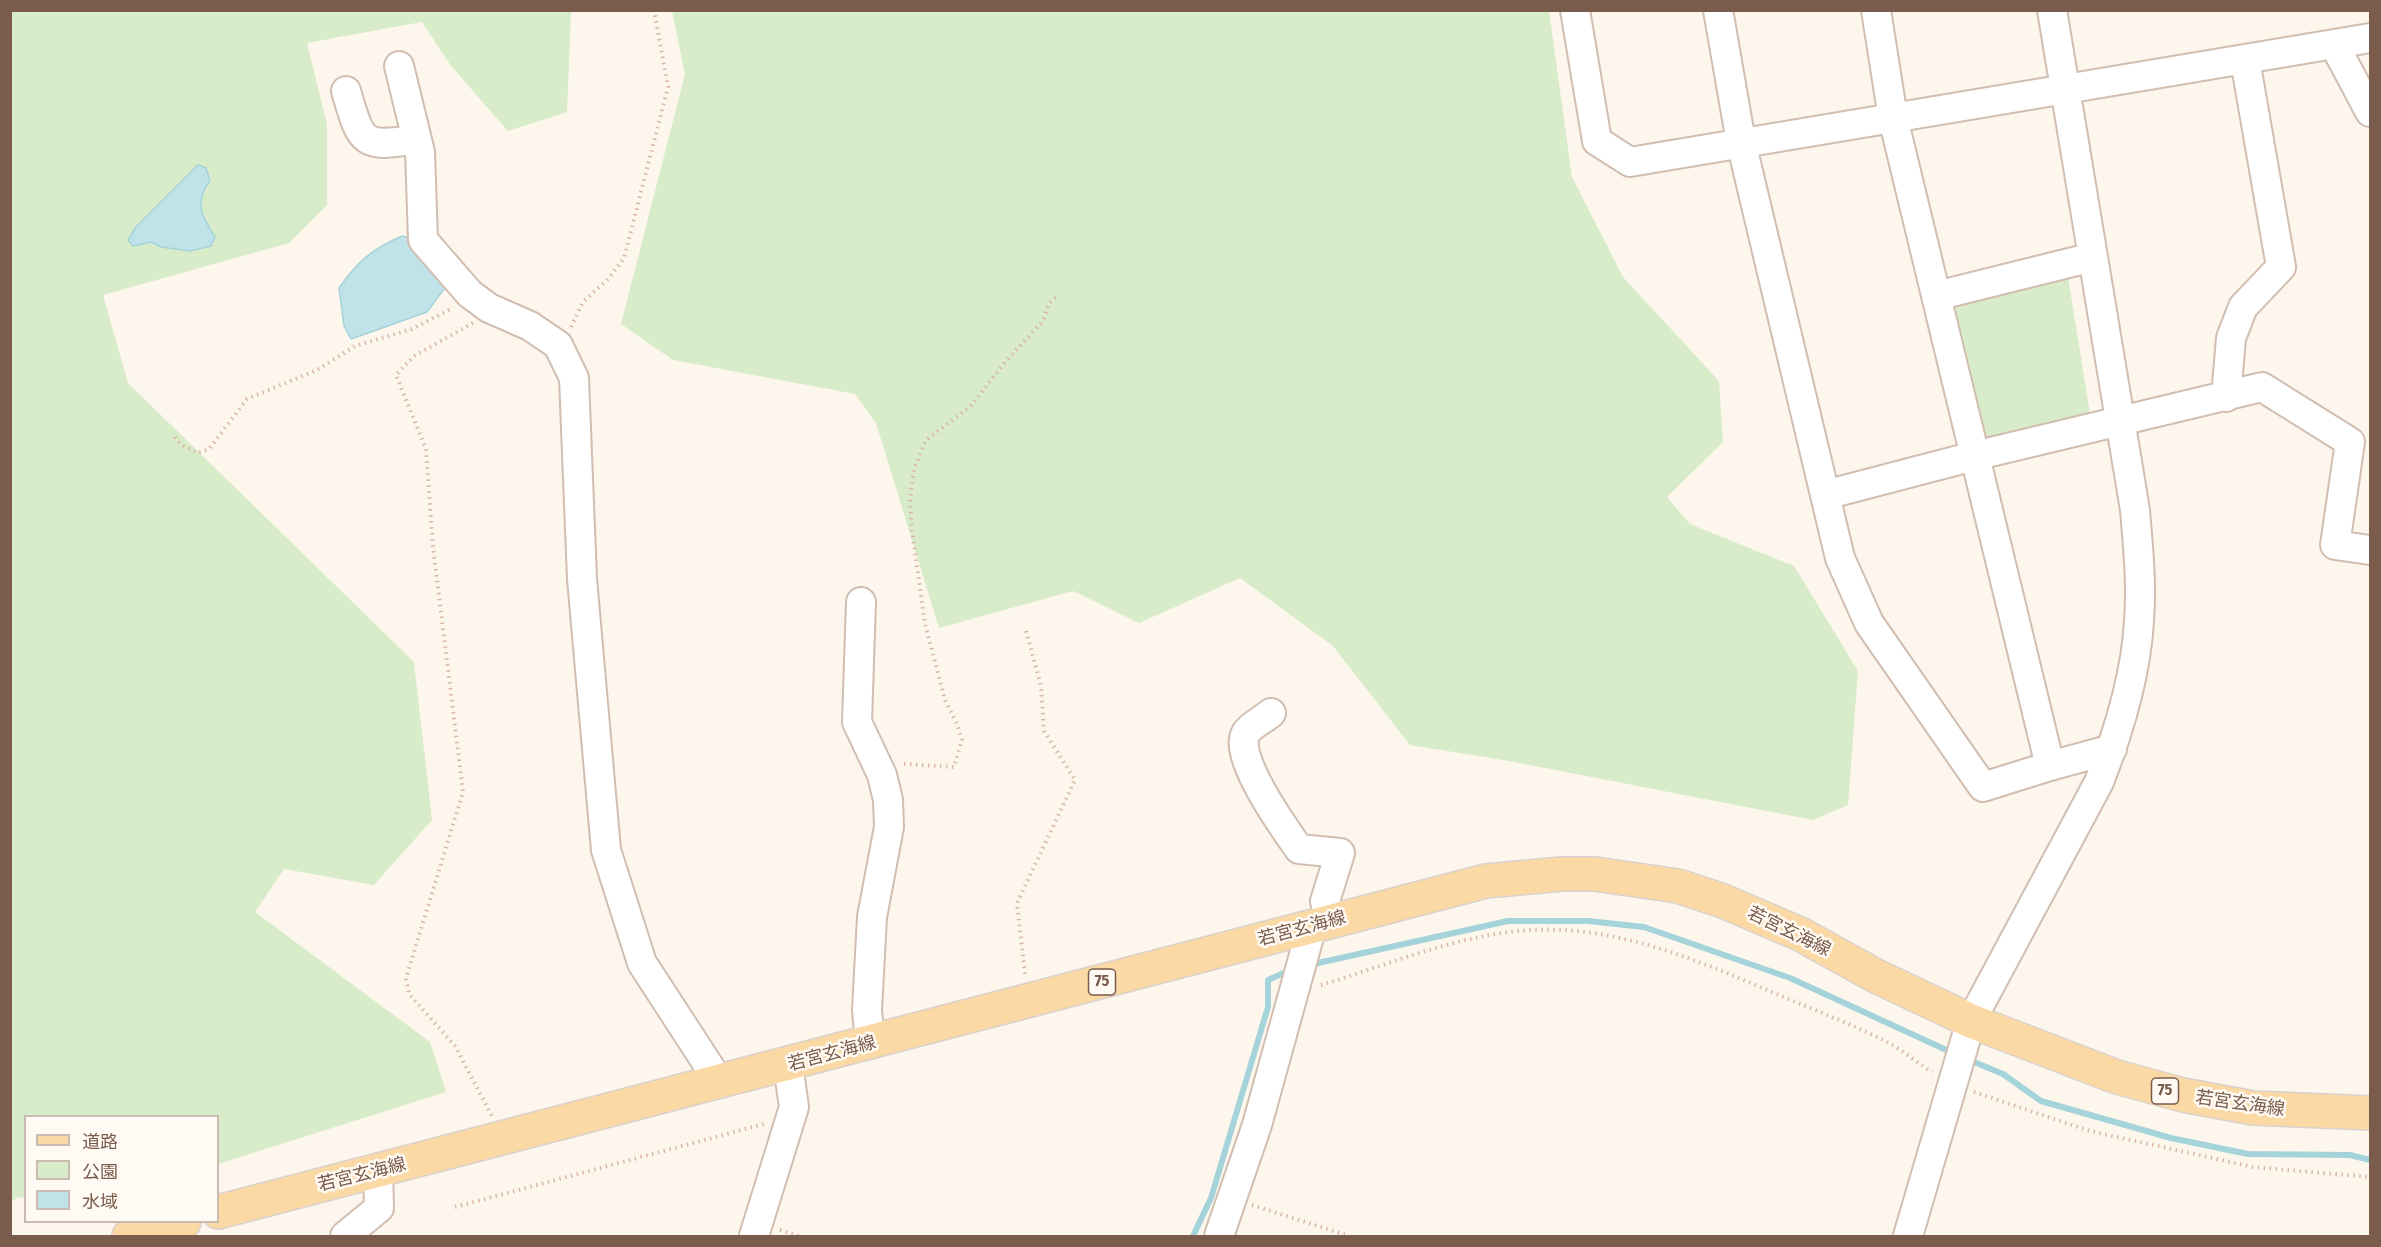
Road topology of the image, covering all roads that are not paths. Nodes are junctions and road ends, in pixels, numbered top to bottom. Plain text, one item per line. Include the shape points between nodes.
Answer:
1 (1575, 10) edge
2 (1718, 10) edge
3 (1876, 10) edge
4 (2052, 10) edge
5 (2370, 38) edge
6 (2335, 45) junction
7 (2245, 60) junction
8 (399, 66) dead end
9 (2065, 88) junction
10 (346, 91) dead end
11 (2370, 112) edge
12 (1893, 118) junction
13 (416, 139) junction
14 (1741, 142) junction
15 (2093, 257) junction
16 (1936, 296) junction
17 (2226, 397) junction
18 (2120, 421) junction
19 (1974, 456) junction
20 (1825, 495) junction
21 (2370, 550) edge
22 (861, 602) dead end
23 (1271, 713) dead end
24 (2112, 748) junction
25 (2050, 766) junction
26 (1321, 924) junction
27 (1971, 1021) junction
28 (870, 1044) junction
29 (788, 1065) junction
30 (720, 1083) junction
31 (2370, 1113) edge
32 (378, 1171) junction
33 (219, 1212) edge
34 (177, 1223) edge
35 (129, 1236) edge
36 (345, 1236) edge
37 (754, 1236) edge
38 (1219, 1236) edge
39 (1908, 1236) edge

1 - 14 street via 1597,141 1630,162
2 - 14 street
3 - 12 street
4 - 9 street
5 - 6 street
6 - 7 street
6 - 11 street
7 - 9 street
7 - 17 street via 2281,267 2243,307 2231,338
8 - 13 street
9 - 12 street
9 - 15 street
10 - 13 street via 358,131 371,141 386,144
12 - 14 street
12 - 16 street
13 - 30 street via 420,152 423,240 451,276 482,303 530,326 558,345 574,378 582,579 606,850 642,963
14 - 20 street
15 - 16 street
15 - 18 street
16 - 19 street
17 - 18 street
17 - 21 street via 2262,387 2350,442 2335,545
18 - 19 street
18 - 24 street via 2135,510 2140,599 2135,655
19 - 20 street
19 - 25 street
20 - 25 street via 1840,558 1869,623 1983,787
22 - 28 street via 857,722 882,775 889,827 872,917 867,1010
23 - 26 street via 1246,733 1242,748 1249,768 1299,849 1340,853
24 - 25 street
24 - 27 street via 2099,782
26 - 27 main road, 若宮玄海線 / 75 via 1486,881 1562,874 1630,877 1678,886 1723,901 1800,934
26 - 28 main road, 若宮玄海線 / 75
26 - 38 street via 1298,983 1257,1125
27 - 31 main road, 若宮玄海線 / 75 via 2117,1077 2183,1095 2253,1108
27 - 39 street
28 - 29 main road, 若宮玄海線 / 75
29 - 30 main road, 若宮玄海線 / 75
29 - 37 street via 794,1107
30 - 32 main road, 若宮玄海線 / 75
32 - 33 main road, 若宮玄海線 / 75
32 - 36 street via 379,1208
34 - 35 main road

